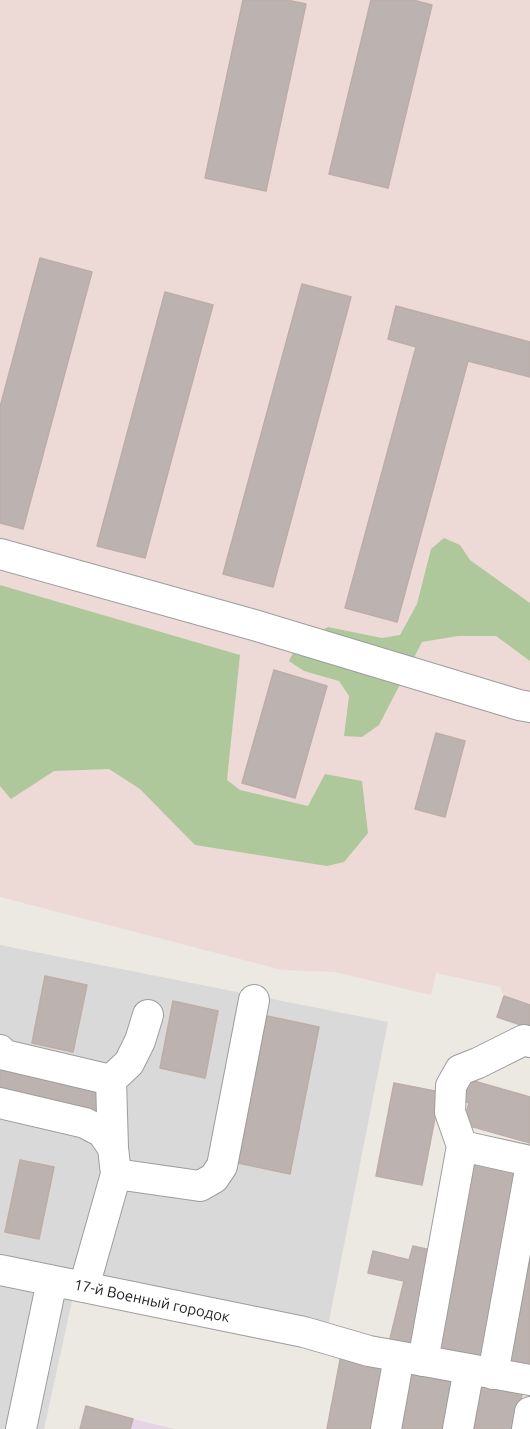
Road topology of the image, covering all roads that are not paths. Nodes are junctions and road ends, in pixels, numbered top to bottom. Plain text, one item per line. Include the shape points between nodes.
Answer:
1 (0, 554) edge
2 (530, 707) edge
3 (254, 1000) dead end
4 (148, 1015) dead end
5 (530, 1042) edge
6 (0, 1050) edge
7 (111, 1080) junction
8 (0, 1103) edge
9 (462, 1146) junction
10 (114, 1161) junction
11 (530, 1161) edge
12 (530, 1170) edge
13 (0, 1270) edge
14 (52, 1281) junction
15 (84, 1287) junction
16 (411, 1359) junction
17 (481, 1371) junction
18 (530, 1380) edge
19 (530, 1412) edge
20 (21, 1429) edge
21 (386, 1429) edge
22 (458, 1429) edge
23 (527, 1429) edge

1 - 2 street
3 - 10 street via 222,1166 213,1178 200,1186
4 - 7 street via 129,1063
5 - 9 street via 524,1040 460,1070 451,1086 450,1112
6 - 7 street via 5,1055
7 - 10 street
8 - 10 street via 85,1123 102,1132
9 - 11 street
9 - 16 street
10 - 15 street
12 - 17 street
13 - 14 street, 17-й Военный городок
14 - 15 street, 17-й Военный городок
14 - 20 street
15 - 16 street, 17-й Военный городок via 304,1332
16 - 17 street, 17-й Военный городок
16 - 21 street
17 - 18 street, 17-й Военный городок
17 - 22 street
19 - 23 street

